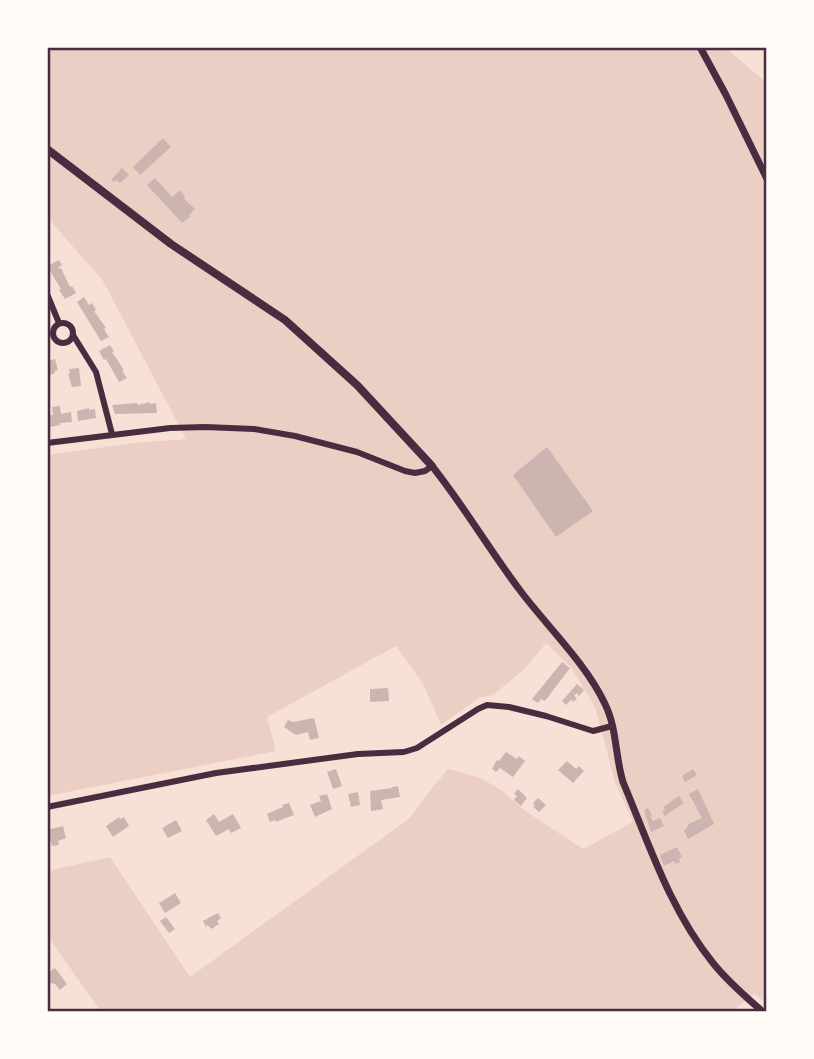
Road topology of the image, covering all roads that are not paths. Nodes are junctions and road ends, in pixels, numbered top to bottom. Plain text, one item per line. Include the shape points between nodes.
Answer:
1 (700, 47) edge
2 (47, 149) edge
3 (767, 179) edge
4 (47, 294) edge
5 (59, 323) junction
6 (50, 335) edge
7 (73, 335) junction
8 (112, 434) junction
9 (47, 443) edge
10 (432, 466) junction
11 (612, 726) junction
12 (47, 807) edge
13 (763, 1012) edge

1 - 3 street
2 - 10 main road via 171,244 285,320 357,385
4 - 5 street
5 - 6 street
5 - 7 street via 69,325
6 - 7 street via 64,344
7 - 8 street via 96,372
8 - 9 street
8 - 10 street via 170,428 254,429 357,452 405,471 425,471
10 - 11 street via 521,592 590,679
11 - 12 street via 593,731 531,712 487,705 404,752 216,773
11 - 13 street via 623,782 674,903 714,965

